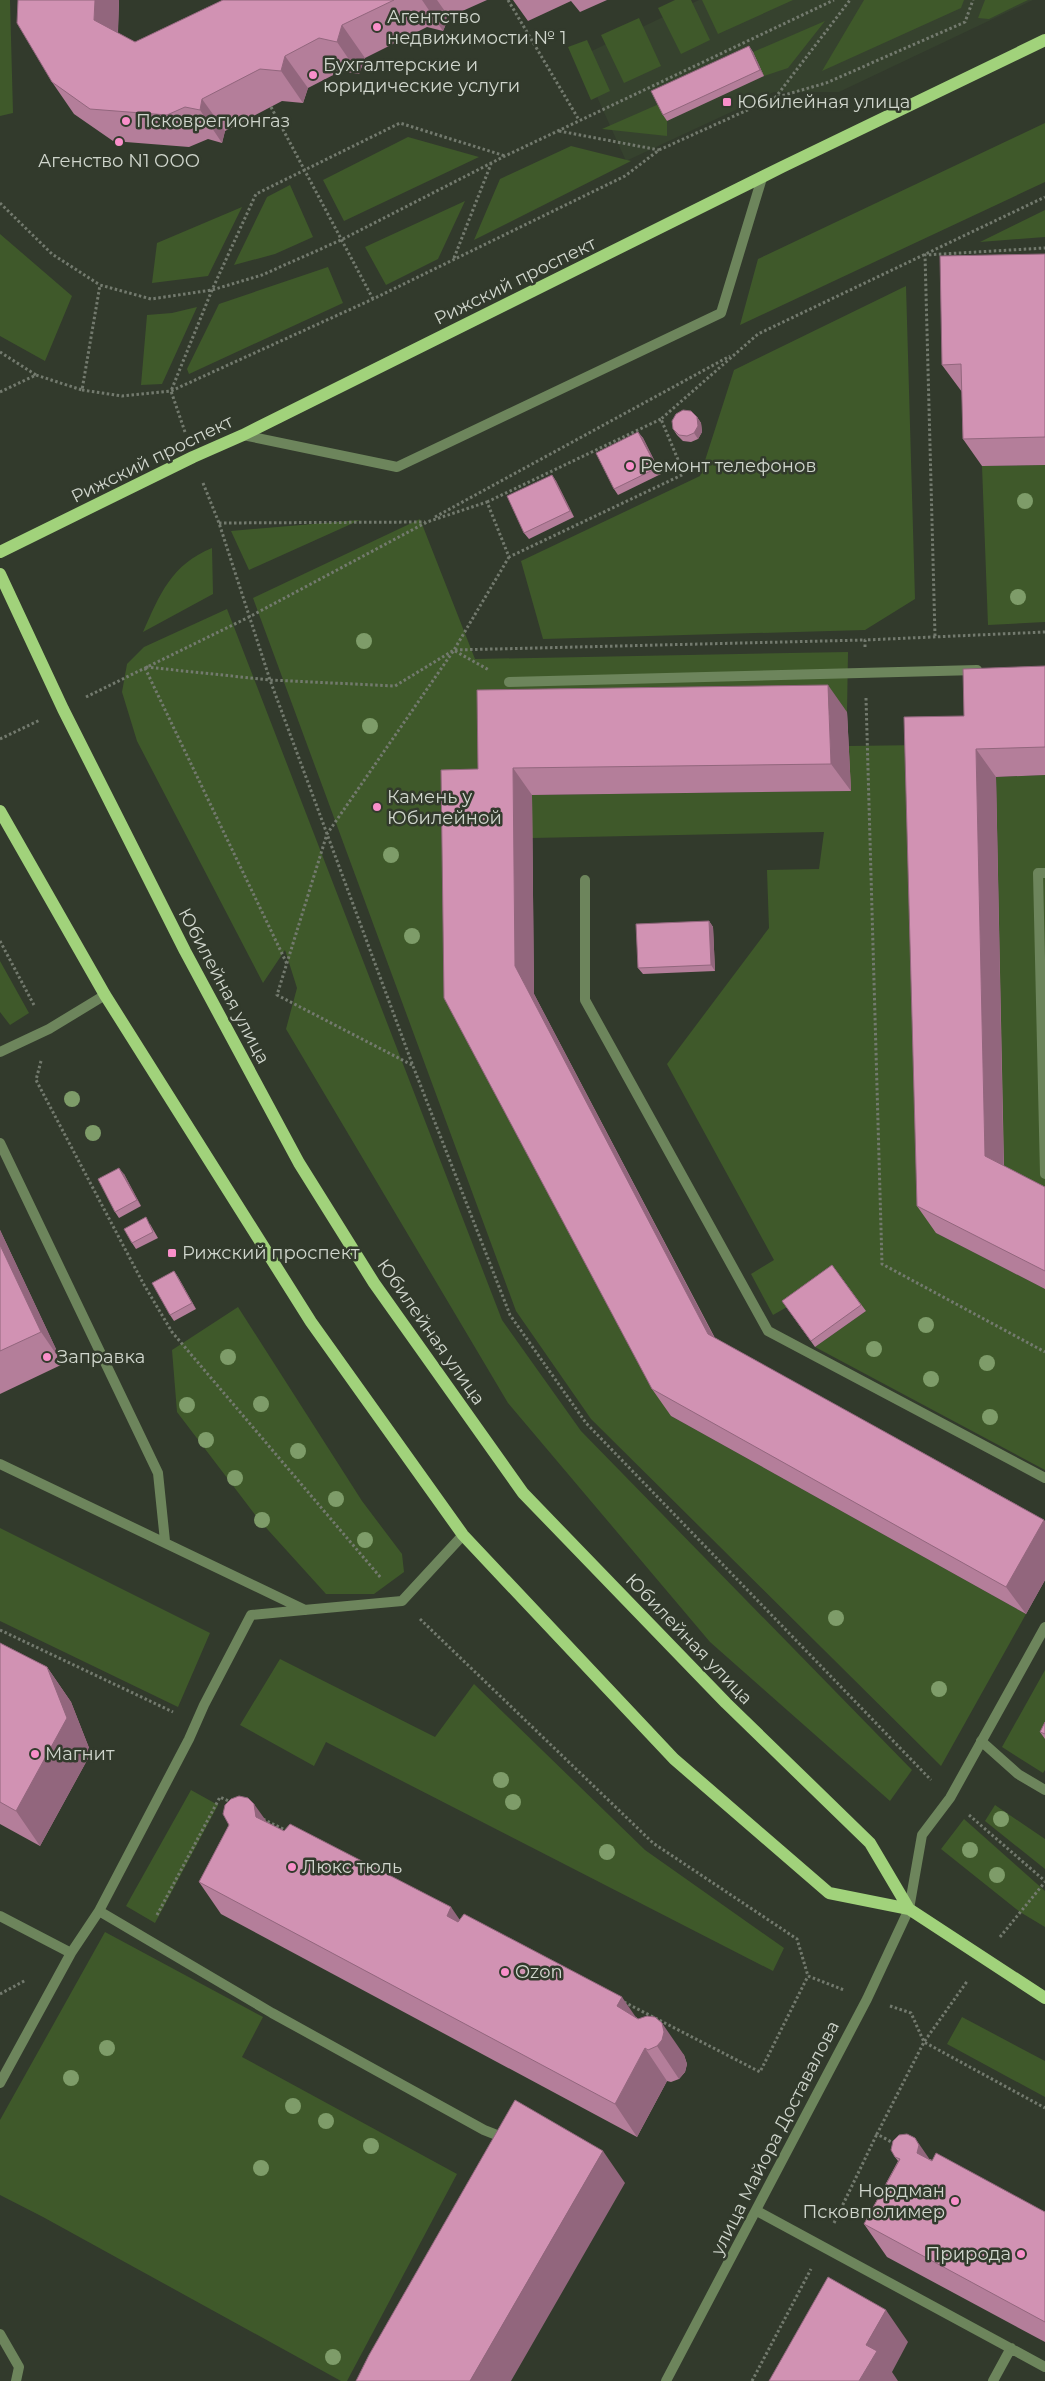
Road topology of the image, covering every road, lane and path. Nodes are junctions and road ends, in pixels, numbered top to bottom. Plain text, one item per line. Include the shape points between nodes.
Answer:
1 (508, 0) edge
2 (834, 0) edge
3 (850, 0) edge
4 (973, 0) edge
5 (1045, 40) edge
6 (774, 98) junction
7 (271, 107) edge
8 (579, 120) junction
9 (558, 130) junction
10 (659, 150) junction
11 (505, 156) junction
12 (491, 164) junction
13 (304, 170) junction
14 (762, 178) junction
15 (1045, 197) edge
16 (0, 203) edge
17 (341, 240) junction
18 (1045, 248) edge
19 (925, 255) junction
20 (454, 259) junction
21 (100, 285) junction
22 (212, 290) junction
23 (372, 299) junction
24 (0, 352) edge
25 (737, 352) junction
26 (36, 375) junction
27 (82, 390) junction
28 (171, 391) junction
29 (0, 392) edge
30 (661, 419) junction
31 (244, 435) junction
32 (193, 457) junction
33 (488, 502) junction
34 (426, 522) junction
35 (219, 523) junction
36 (0, 552) edge
37 (509, 557) junction
38 (0, 574) edge
39 (249, 617) junction
40 (1045, 632) edge
41 (934, 636) junction
42 (454, 650) junction
43 (145, 667) junction
44 (988, 670) edge
45 (865, 675) junction
46 (510, 682) joint
47 (63, 709) junction
48 (0, 738) edge
49 (0, 811) edge
50 (327, 834) junction
51 (1045, 872) edge
52 (584, 880) dead end
53 (0, 942) edge
54 (288, 964) junction
55 (105, 995) junction
56 (49, 1029) junction
57 (0, 1052) edge
58 (413, 1066) junction
59 (0, 1143) edge
60 (1045, 1174) edge
61 (1045, 1352) edge
62 (0, 1464) edge
63 (1045, 1478) edge
64 (463, 1535) junction
65 (165, 1541) junction
66 (402, 1601) junction
67 (304, 1610) junction
68 (1045, 1628) edge
69 (0, 1630) edge
70 (196, 1723) junction
71 (981, 1741) junction
72 (924, 1773) dead end
73 (1045, 1790) edge
74 (950, 1798) junction
75 (238, 1806) edge
76 (255, 1815) edge
77 (291, 1833) edge
78 (1045, 1881) edge
79 (909, 1909) junction
80 (99, 1911) junction
81 (0, 1916) edge
82 (145, 1937) junction
83 (71, 1954) junction
84 (983, 1959) junction
85 (808, 1976) junction
86 (1045, 1998) edge
87 (867, 1999) junction
88 (620, 2000) edge
89 (924, 2042) junction
90 (0, 2083) edge
91 (1045, 2108) edge
92 (505, 2148) edge
93 (902, 2148) edge
94 (757, 2212) junction
95 (0, 2334) edge
96 (1011, 2348) junction
97 (1045, 2367) edge
98 (16, 2381) edge
99 (666, 2381) edge
100 (993, 2381) edge

1 - 8 path
2 - 8 path
3 - 6 path
4 - 6 path via 965,22 826,83
5 - 14 main road, Рижский проспект
6 - 10 path
7 - 13 path
8 - 9 path
9 - 10 path
9 - 11 path
10 - 20 path via 625,176
11 - 12 path
11 - 13 path via 400,123
12 - 17 path
12 - 20 path
13 - 17 path
13 - 22 path via 256,194
14 - 31 main road, Рижский проспект
14 - 31 street via 721,313 397,467
15 - 19 path
16 - 21 path via 52,254
17 - 22 path via 262,275
17 - 23 path
18 - 19 path
19 - 25 path via 758,334
19 - 41 path
20 - 23 path
21 - 22 path via 150,299
21 - 27 path
22 - 28 path
23 - 28 path
24 - 26 path
25 - 30 path
25 - 34 path
26 - 27 path
26 - 29 path
27 - 28 path via 122,396
28 - 32 path
30 - 33 path
30 - 37 path via 684,474
31 - 32 main road, Рижский проспект
32 - 35 path
32 - 36 main road, Рижский проспект
33 - 34 path
33 - 37 path
34 - 35 path
34 - 39 path
35 - 39 path
37 - 42 path
38 - 47 main road, Юбилейная улица
39 - 43 path
39 - 50 path
40 - 41 path
41 - 45 path via 865,640
42 - 46 path
42 - 50 path
43 - 47 path
43 - 54 path
44 - 45 street
45 - 46 street
45 - 61 path via 882,1264
47 - 48 path
47 - 79 main road, Юбилейная улица via 185,951 298,1163 374,1283 523,1493 726,1703 870,1843
49 - 55 main road, Юбилейная улица
50 - 54 path
50 - 58 path
51 - 60 street via 1038,873
52 - 63 street via 584,1000 768,1331
53 - 56 path
54 - 58 path via 277,995
55 - 56 street
55 - 64 main road, Юбилейная улица via 311,1322
56 - 57 street
56 - 66 path via 36,1080 172,1332
58 - 72 path via 510,1315 586,1423
59 - 65 street via 158,1473
62 - 65 street
64 - 66 street
64 - 79 main road, Юбилейная улица via 674,1759 829,1893
65 - 67 street
66 - 67 street
66 - 85 path via 653,1843 797,1939
67 - 70 street via 251,1615
68 - 71 street, улица Майора Доставалова
69 - 70 path
70 - 80 street
71 - 73 street via 1018,1774
71 - 74 street, улица Майора Доставалова
74 - 78 path
74 - 79 street, улица Майора Доставалова via 922,1836
75 - 82 path via 220,1797
76 - 77 path
78 - 84 path
79 - 84 main road, Юбилейная улица
79 - 87 street, улица Майора Доставалова
80 - 82 street
80 - 83 street
81 - 83 street
82 - 92 street via 272,2014 484,2130 510,2140
83 - 90 street
84 - 86 main road, Юбилейная улица
84 - 89 path
85 - 87 path
85 - 88 path via 760,2072
87 - 89 path via 912,2014
87 - 94 street, улица Майора Доставалова
89 - 91 path
89 - 93 path via 877,2134
94 - 96 street
94 - 99 street, улица Майора Доставалова
95 - 98 street via 19,2367
96 - 97 street
96 - 100 street

